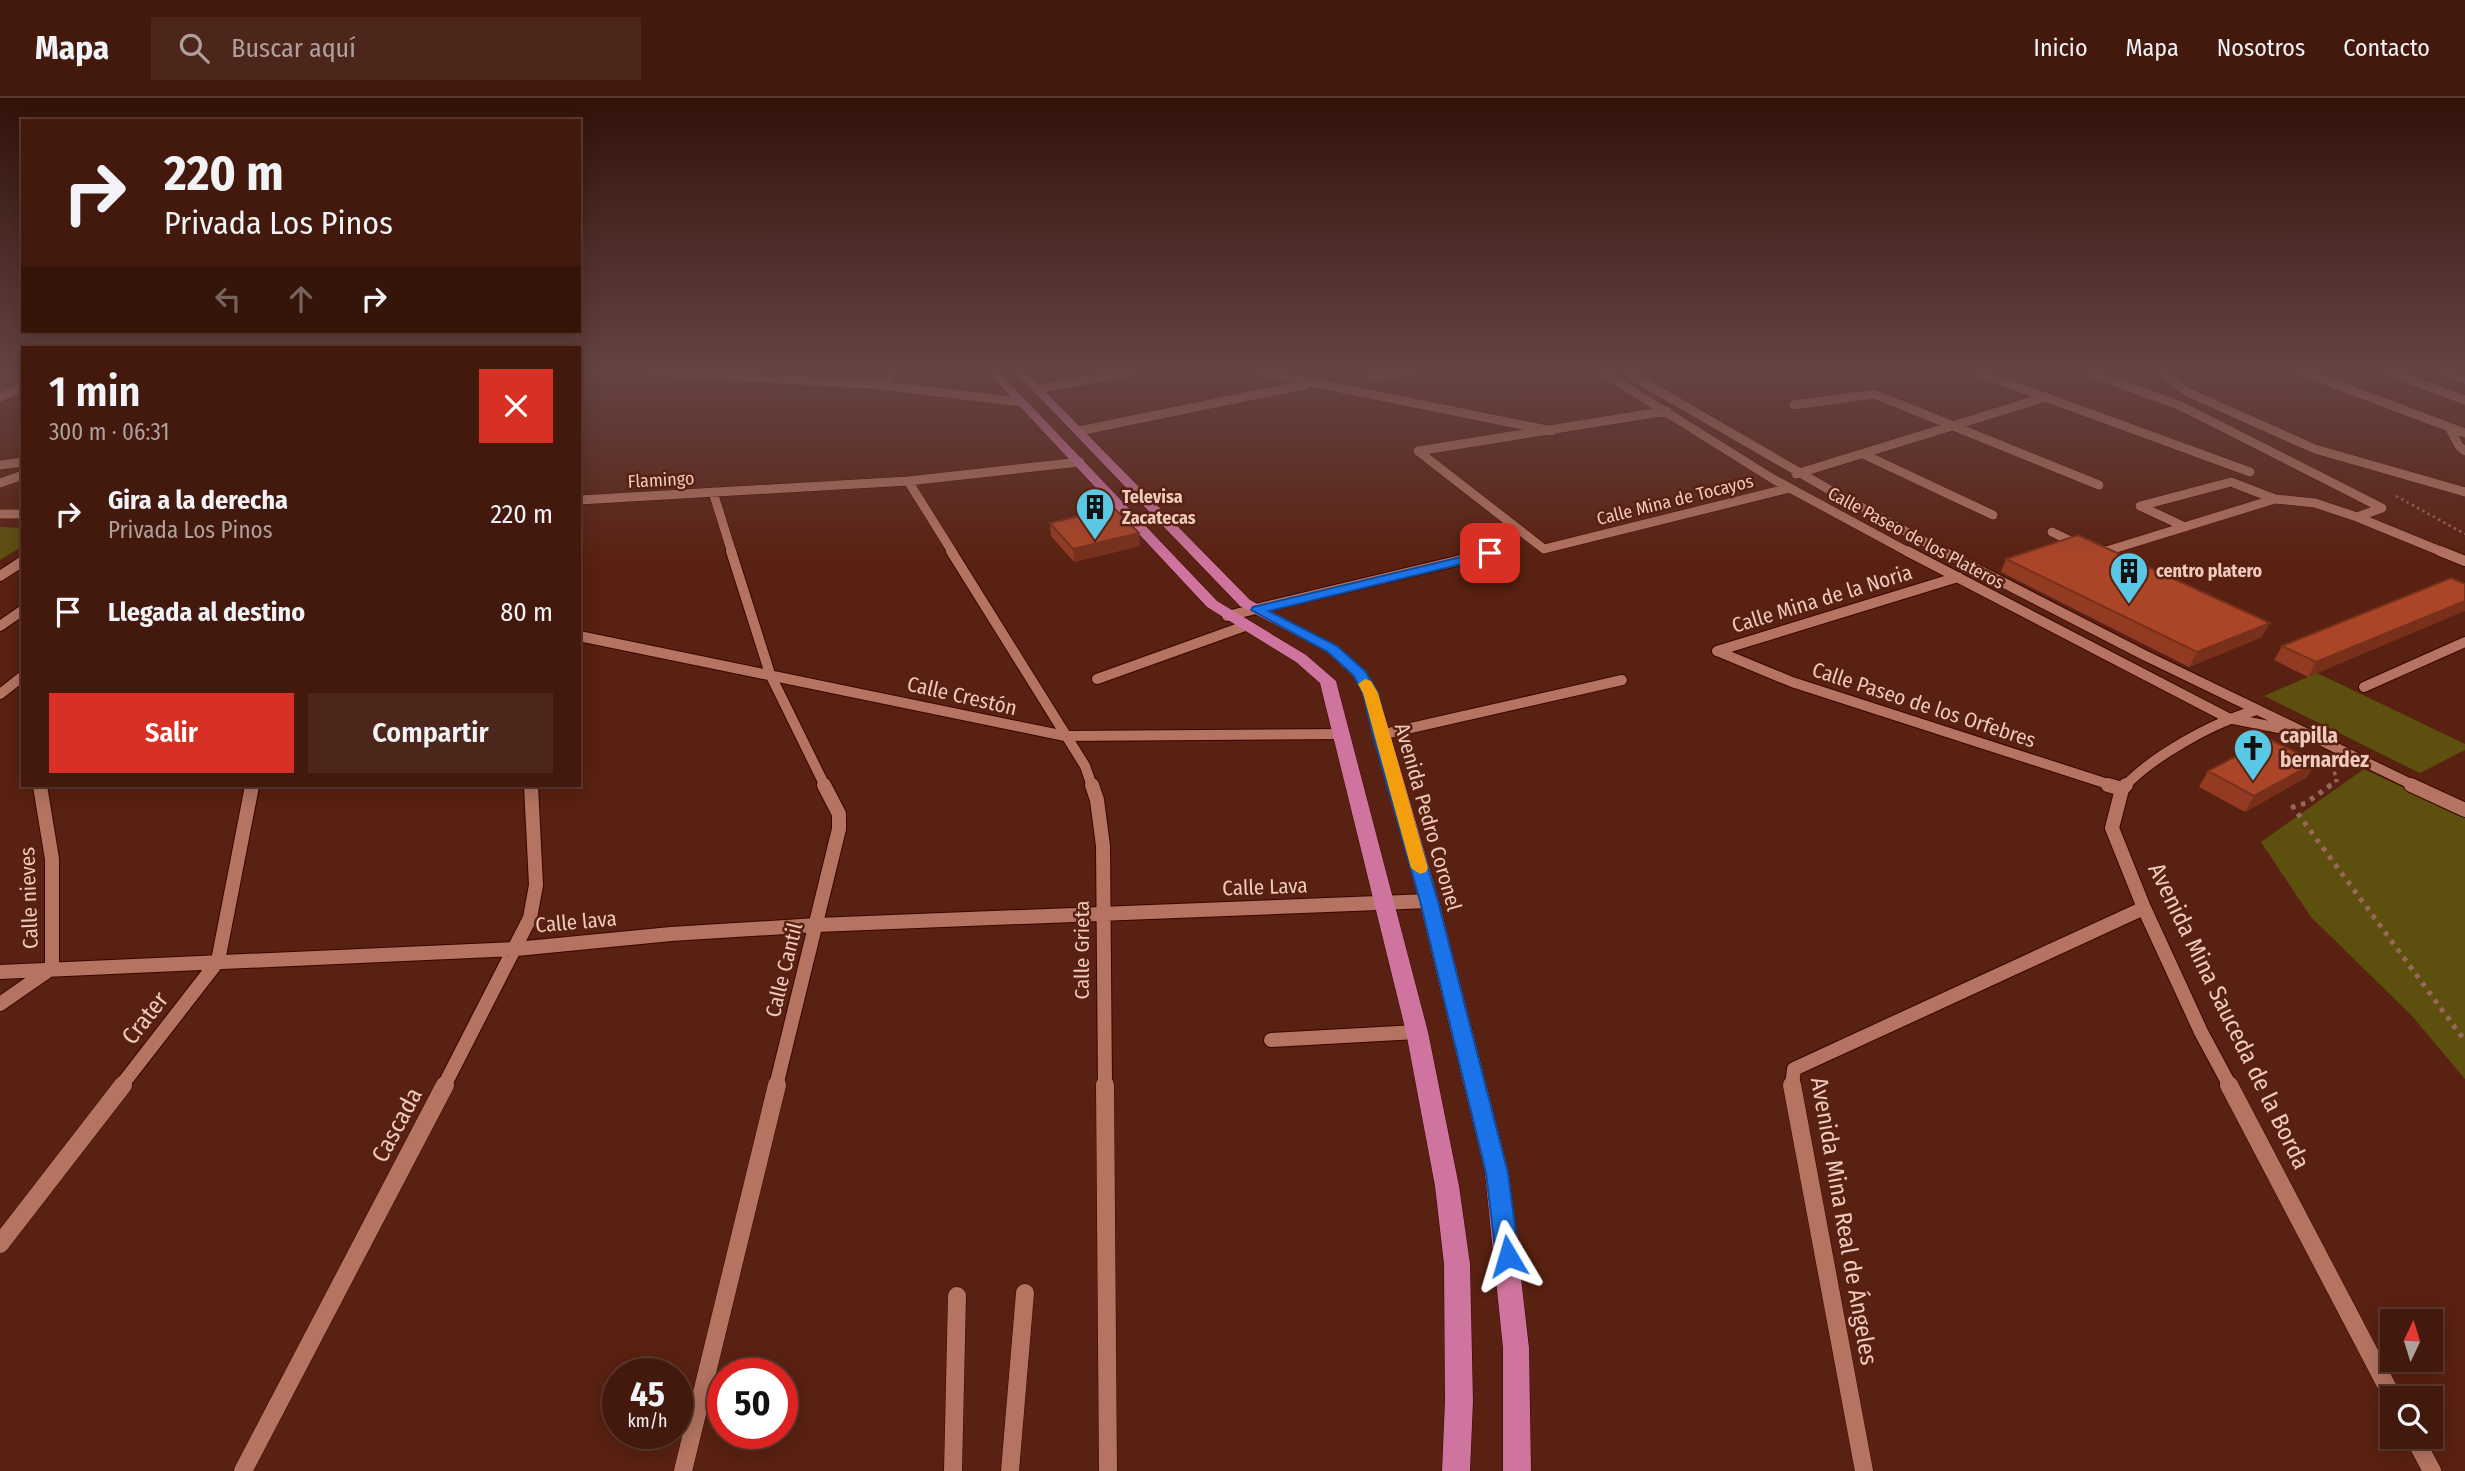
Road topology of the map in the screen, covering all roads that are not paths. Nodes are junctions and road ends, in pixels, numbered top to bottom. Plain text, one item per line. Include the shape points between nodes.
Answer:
1 (1052, 434) edge
2 (1082, 434) edge
3 (1531, 434) edge
4 (1702, 434) edge
5 (1731, 434) edge
6 (1924, 434) edge
7 (1974, 434) edge
8 (2147, 434) edge
9 (2236, 434) edge
10 (2282, 434) edge
11 (2453, 434) edge
12 (2465, 451) edge
13 (1863, 454) junction
14 (21, 462) edge
15 (1080, 462) junction
16 (0, 466) edge
17 (2250, 472) dead end
18 (1799, 473) junction
19 (21, 476) edge
20 (1773, 479) junction
21 (908, 481) junction
22 (1814, 481) junction
23 (0, 483) edge
24 (2099, 485) dead end
25 (1789, 488) junction
26 (713, 492) junction
27 (2465, 492) edge
28 (2275, 499) junction
29 (581, 500) edge
30 (1158, 513) junction
31 (0, 514) edge
32 (21, 514) edge
33 (1993, 515) dead end
34 (2357, 517) junction
35 (1133, 519) junction
36 (2185, 527) junction
37 (2052, 532) dead end
38 (1490, 553) dead end
39 (2465, 561) edge
40 (21, 562) edge
41 (1978, 570) junction
42 (0, 576) edge
43 (1955, 577) junction
44 (1257, 610) junction
45 (21, 611) edge
46 (1227, 616) junction
47 (0, 626) edge
48 (1245, 626) junction
49 (581, 636) edge
50 (2465, 642) edge
51 (1717, 651) joint
52 (770, 674) junction
53 (21, 678) edge
54 (1097, 679) dead end
55 (1622, 680) dead end
56 (2364, 687) dead end
57 (0, 694) edge
58 (2254, 711) junction
59 (2228, 718) junction
60 (2300, 732) junction
61 (1343, 734) junction
62 (1380, 735) junction
63 (1065, 736) junction
64 (40, 787) edge
65 (252, 787) edge
66 (531, 787) edge
67 (2122, 789) junction
68 (2465, 810) edge
69 (1429, 901) junction
70 (1383, 904) junction
71 (2144, 908) junction
72 (1103, 915) junction
73 (817, 925) junction
74 (516, 949) junction
75 (218, 961) junction
76 (52, 968) junction
77 (0, 972) edge
78 (0, 1004) edge
79 (1417, 1032) junction
80 (1271, 1040) dead end
81 (0, 1244) edge
82 (1025, 1293) dead end
83 (957, 1296) dead end
84 (2387, 1386) edge
85 (2420, 1449) edge
86 (243, 1471) edge
87 (683, 1471) edge
88 (953, 1471) edge
89 (1010, 1471) edge
90 (1108, 1471) edge
91 (1456, 1471) edge
92 (1517, 1471) edge
93 (1864, 1471) edge
94 (2432, 1471) edge

1 - 15 main road
2 - 30 main road, Avenida Pedro Coronel
3 - 25 street, Calle Mina de Tocayos via 1418,451 1544,549
4 - 20 street, Calle Paseo de los Plateros
5 - 18 street, Calle Paseo de los Plateros
6 - 13 street
7 - 24 street
8 - 17 street
9 - 34 street via 2382,509
10 - 27 street via 2315,449
11 - 12 street
13 - 18 street
13 - 33 street
14 - 16 street
15 - 21 street, Flamingo
15 - 35 main road
18 - 20 street
18 - 22 street, Calle Paseo de los Plateros
19 - 23 street
20 - 25 street, Calle Paseo de los Plateros
21 - 26 street, Flamingo
21 - 63 street, Calle Grieta
22 - 25 street, Calle Mina de Tocayos
22 - 41 street, Calle Paseo de los Plateros
25 - 43 street, Calle Paseo de los Plateros
26 - 29 street, Flamingo
26 - 52 street, Calle Cantil
28 - 34 street via 2315,503
28 - 36 street
28 - 36 street via 2231,482 2140,506
30 - 35 main road
30 - 44 main road, Avenida Pedro Coronel
31 - 32 street
34 - 39 street
35 - 46 main road
36 - 37 street via 2098,555
38 - 44 street
40 - 42 street
41 - 43 street, Calle Mina de la Noria
41 - 58 street, Calle Paseo de los Plateros
43 - 51 street, Calle Mina de la Noria
43 - 59 street, Calle Paseo de los Plateros
44 - 46 street
44 - 62 main road, Avenida Pedro Coronel via 1332,649 1360,674 1370,693
45 - 47 street
46 - 48 main road
48 - 54 street
48 - 61 main road via 1294,651 1328,681
49 - 52 street, Calle Crestón
50 - 56 street
51 - 67 street, Calle Paseo de los Orfebres via 1792,682
52 - 63 street, Calle Crestón
52 - 73 street, Calle Cantil via 839,814
53 - 57 street
55 - 62 street
58 - 59 street
58 - 60 street, Calle Paseo de los Plateros
59 - 60 street, Calle Paseo de los Plateros
59 - 67 street via 2140,770
60 - 68 street
61 - 63 street, Calle Crestón
61 - 70 main road
62 - 69 main road, Avenida Pedro Coronel
63 - 72 street, Calle Grieta via 1085,766 1097,800 1103,846
64 - 76 street, Calle nieves via 52,859
65 - 75 street, Crater
66 - 74 street, Cascada via 536,885 530,918
67 - 71 street, Avenida Mina Sauceda de la Borda via 2112,828
69 - 70 street, Calle Lava
69 - 92 main road, Avenida Pedro Coronel via 1497,1173 1516,1348
70 - 72 street, Calle Lava
70 - 79 main road
71 - 84 street, Avenida Mina Sauceda de la Borda via 2201,1032
71 - 93 street, Avenida Mina Real de Ángeles via 1794,1069 1791,1081
72 - 73 street, Calle lava
72 - 90 street, Calle Grieta
73 - 74 street, Calle lava
73 - 87 street, Calle Cantil
74 - 75 street, Calle lava
74 - 86 street, Cascada
75 - 76 street, Calle lava
75 - 81 street, Crater
76 - 77 street
76 - 78 street, Calle nieves
79 - 80 street
79 - 91 main road via 1457,1264 1460,1401
82 - 89 street
83 - 88 street
85 - 94 street

